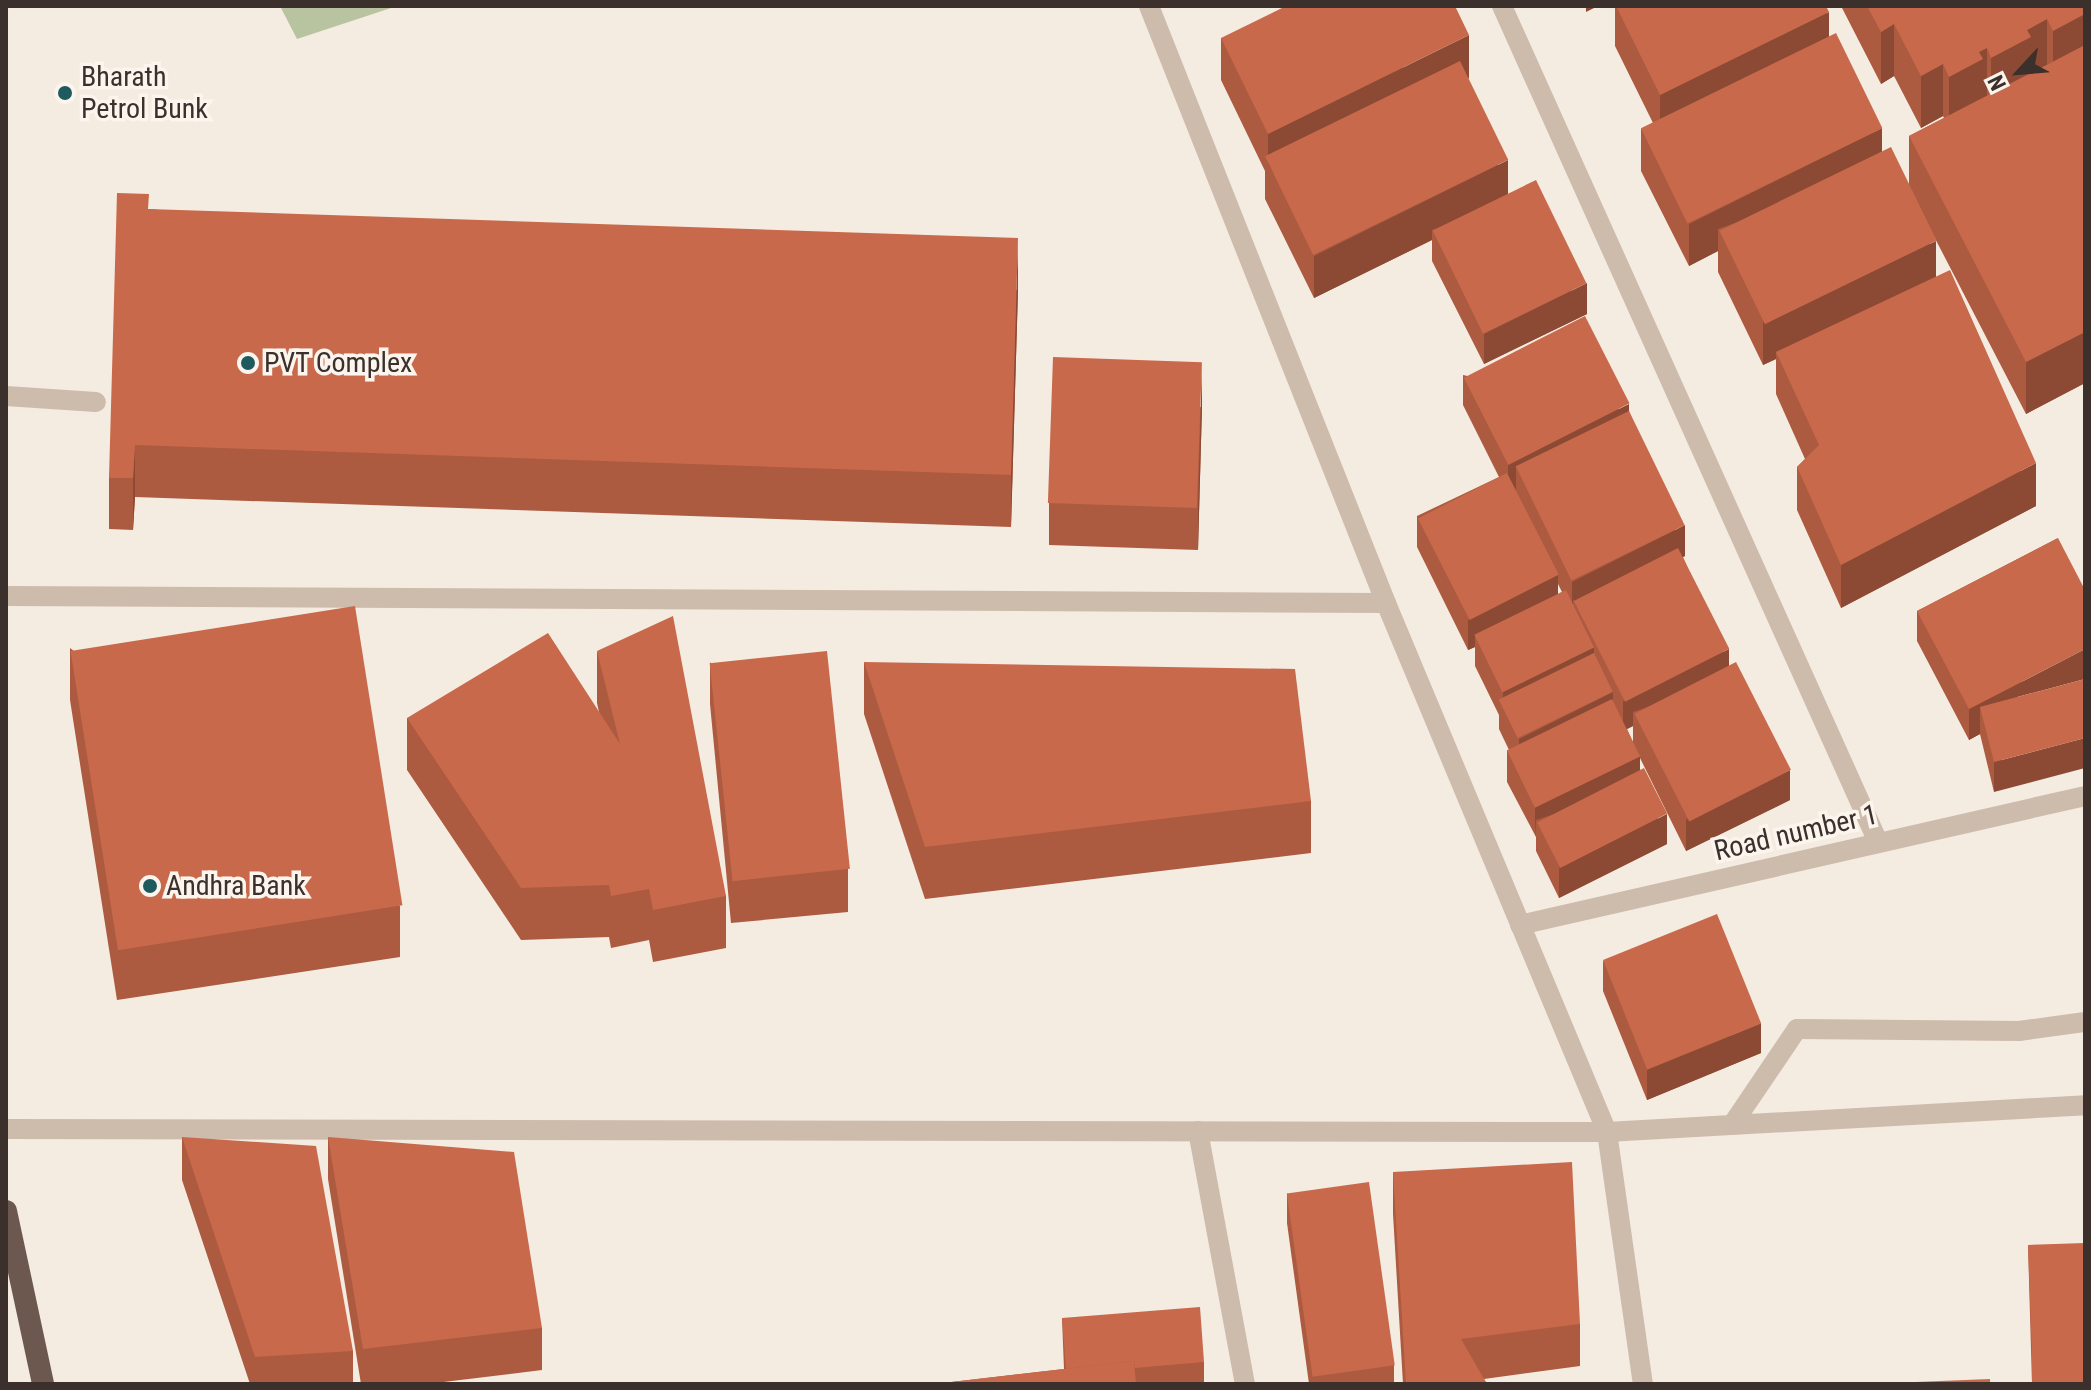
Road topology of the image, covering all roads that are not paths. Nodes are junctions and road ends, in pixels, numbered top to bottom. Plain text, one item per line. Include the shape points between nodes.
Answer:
1 (1149, 6) edge
2 (1502, 6) edge
3 (6, 396) edge
4 (96, 402) dead end
5 (6, 596) edge
6 (1386, 603) junction
7 (2085, 796) edge
8 (1878, 842) junction
9 (1520, 925) junction
10 (2085, 1022) edge
11 (2085, 1105) edge
12 (1732, 1125) junction
13 (6, 1129) edge
14 (1198, 1131) junction
15 (1607, 1132) junction
16 (6, 1211) edge
17 (43, 1384) edge
18 (1245, 1384) edge
19 (1643, 1384) edge

1 - 6 street
2 - 8 street
3 - 4 street
5 - 6 street
6 - 9 street
7 - 8 street, Road number 1
8 - 9 street, Road number 1
9 - 15 street
10 - 12 street via 2019,1031 1797,1029
11 - 12 street
12 - 15 street
13 - 14 street
14 - 15 street
14 - 18 street
15 - 19 street
16 - 17 highway

